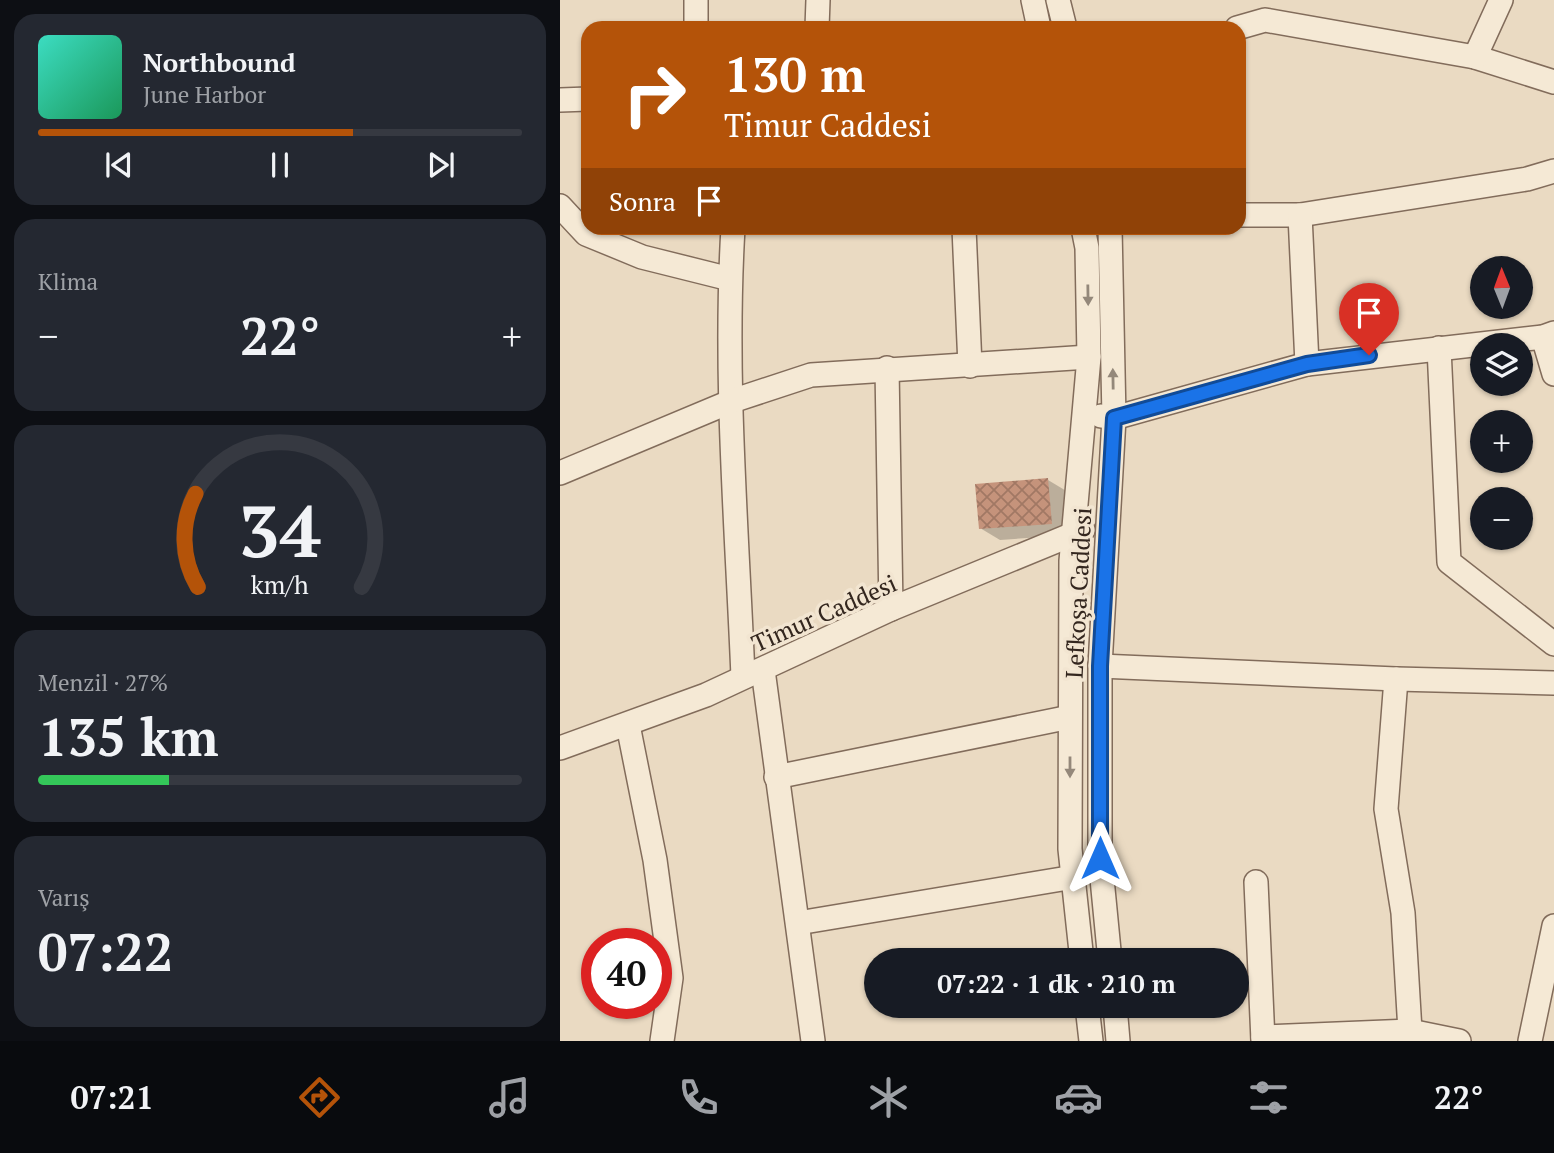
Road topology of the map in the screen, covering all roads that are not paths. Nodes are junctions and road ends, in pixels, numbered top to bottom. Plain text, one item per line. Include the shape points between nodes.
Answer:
1 (696, 0) edge
2 (818, 0) edge
3 (1033, 0) edge
4 (1058, 0) edge
5 (1501, 0) edge
6 (1263, 10) edge
7 (696, 21) edge
8 (817, 21) edge
9 (1038, 21) edge
10 (1063, 21) edge
11 (1246, 22) edge
12 (1475, 57) junction
13 (1554, 82) edge
14 (581, 99) edge
15 (560, 100) edge
16 (1554, 171) edge
17 (560, 206) edge
18 (1246, 215) edge
19 (1300, 215) junction
20 (581, 229) edge
21 (588, 235) edge
22 (733, 235) edge
23 (964, 235) edge
24 (1084, 235) edge
25 (1110, 235) edge
26 (730, 279) junction
27 (1548, 335) edge
28 (1439, 348) junction
29 (1089, 357) junction
30 (1307, 364) junction
31 (970, 366) junction
32 (887, 368) junction
33 (1554, 374) edge
34 (732, 401) junction
35 (1084, 414) junction
36 (1114, 418) junction
37 (560, 473) edge
38 (1108, 520) junction
39 (1073, 534) junction
40 (891, 609) junction
41 (1554, 644) edge
42 (1100, 666) junction
43 (753, 674) junction
44 (1396, 679) junction
45 (1554, 683) edge
46 (1070, 717) junction
47 (628, 725) junction
48 (560, 748) edge
49 (776, 777) junction
50 (1074, 877) junction
51 (1256, 882) dead end
52 (798, 923) junction
53 (1554, 926) edge
54 (1081, 948) edge
55 (1109, 948) edge
56 (1088, 1018) edge
57 (1116, 1018) edge
58 (1410, 1031) junction
59 (1263, 1039) edge
60 (662, 1041) edge
61 (813, 1041) edge
62 (1091, 1041) edge
63 (1118, 1041) edge
64 (1459, 1041) edge
65 (1530, 1041) edge

1 - 7 street
2 - 8 street
3 - 9 street
4 - 10 street
5 - 12 street
6 - 11 street
6 - 12 street
12 - 13 street
14 - 15 street
16 - 19 street
17 - 20 street
18 - 19 street
19 - 30 street
21 - 26 street via 642,257
22 - 26 street
23 - 31 street
24 -> 29 street
36 -> 25 street, Lefkoşa Caddesi
26 - 34 street
27 - 28 street
27 - 33 street
28 - 30 street
28 - 41 street via 1449,562
29 - 31 street
29 - 35 street
30 - 36 street
31 - 32 street
32 - 34 street via 811,375
32 - 40 street
34 - 37 street
34 - 43 street
35 - 36 street
35 - 39 street
36 - 38 street, Lefkoşa Caddesi
38 - 39 street, Timur Caddesi
38 - 42 street, Lefkoşa Caddesi
39 - 40 street, Timur Caddesi
39 - 46 street
40 - 43 street, Timur Caddesi
42 - 44 street
42 - 55 street, Lefkoşa Caddesi via 1100,858
43 - 47 street, Timur Caddesi
43 - 49 street
44 - 45 street
44 - 58 street via 1386,809 1403,913
46 - 49 street
46 -> 50 street
47 - 48 street, Timur Caddesi
47 - 60 street via 655,860 671,978
49 - 52 street
50 - 52 street
50 - 54 street
51 - 59 street
52 - 61 street
53 - 65 street
56 - 62 street
57 - 63 street
58 - 59 street
58 - 64 street

